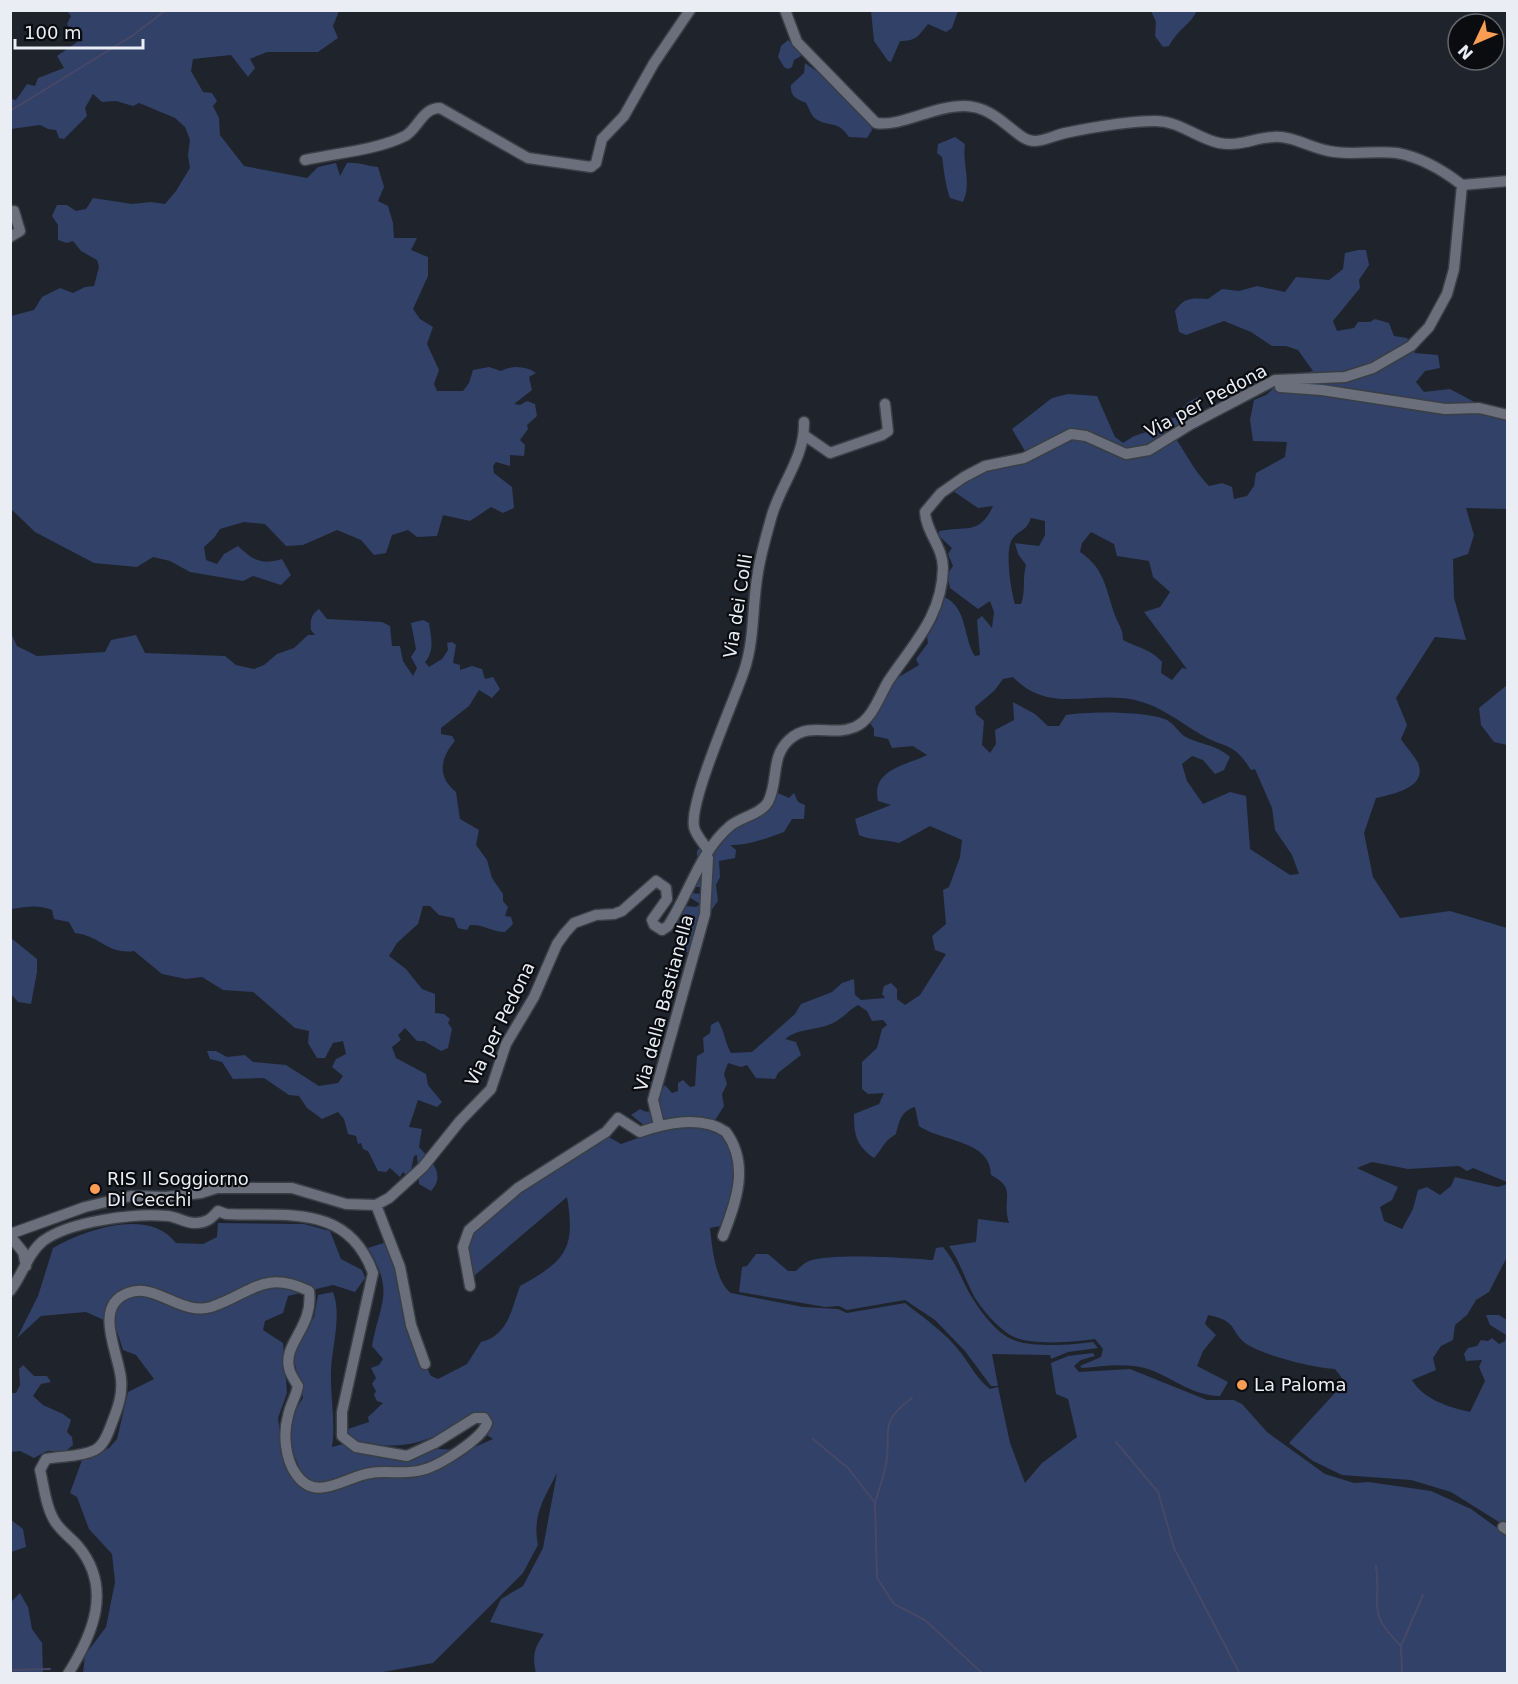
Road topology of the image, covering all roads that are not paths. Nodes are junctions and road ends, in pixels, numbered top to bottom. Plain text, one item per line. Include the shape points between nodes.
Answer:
1 (690, 10) edge
2 (785, 10) edge
3 (305, 160) dead end
4 (1508, 181) edge
5 (1461, 185) junction
6 (14, 211) dead end
7 (10, 237) edge
8 (1263, 386) junction
9 (885, 404) dead end
10 (1508, 416) edge
11 (804, 422) dead end
12 (804, 435) junction
13 (708, 850) junction
14 (659, 1125) junction
15 (217, 1188) junction
16 (376, 1205) junction
17 (218, 1211) junction
18 (10, 1235) edge
19 (723, 1236) dead end
20 (26, 1266) junction
21 (470, 1286) dead end
22 (10, 1291) edge
23 (425, 1364) dead end
24 (68, 1674) edge

1 - 3 street via 624,116 602,139 596,163 591,167 528,158 435,108 403,137
2 - 5 street via 796,42 876,123 889,125 924,112 966,106 996,114 1022,136 1037,142 1081,130 1156,121 1174,123 1220,143 1242,144 1284,137 1314,148 1353,155 1396,153 1434,167
4 - 5 street
5 - 8 street, Via per Pedona via 1454,269 1447,294 1429,327 1411,346 1374,368 1345,377 1275,380
6 - 7 street via 20,231
8 - 10 street via 1322,390 1445,409 1479,408
8 - 13 street, Via per Pedona via 1149,450 1126,454 1080,434 1063,437 1024,458 985,466 941,493 925,512 941,550 943,572 939,596 920,640 870,714 856,727 839,731 805,729 789,740 778,754 768,802 761,810 730,826
9 - 12 street via 888,431 882,435 830,453
11 - 12 street, Via dei Colli
12 - 13 street, Via dei Colli via 798,459 780,488 760,561 745,670 696,807 694,827
13 - 14 street, Via della Bastianella via 705,914 653,1100
13 - 16 street, Via per Pedona via 675,916 662,930 652,920 667,899 666,888 656,881 622,911 574,923 557,944 534,997 506,1044 491,1089 459,1120 403,1188
14 - 19 street via 709,1125 721,1129 731,1139 740,1185
14 - 21 street via 640,1132 618,1118 606,1132 533,1177 478,1220 469,1230 463,1247
15 - 16 street via 292,1188 346,1204
15 - 17 street via 213,1197
15 - 18 street via 166,1197 108,1200
16 - 23 street via 400,1267 411,1325
17 - 20 street via 210,1220 194,1223 168,1216 92,1221 43,1241
17 - 24 street via 235,1215 308,1215 329,1222 367,1256 374,1273 342,1412 342,1436 356,1447 406,1456 475,1418 484,1418 487,1423 458,1451 423,1470 369,1473 336,1486 315,1488 302,1482 294,1472 285,1434 297,1386 289,1368 290,1350 311,1306 309,1291 291,1282 264,1282 209,1308 187,1307 142,1289 127,1293 117,1299 110,1316 109,1329 122,1382 120,1403 106,1439 97,1450 46,1459 40,1470 54,1521 89,1565 98,1600 93,1628
18 - 20 street via 23,1252
20 - 22 street

